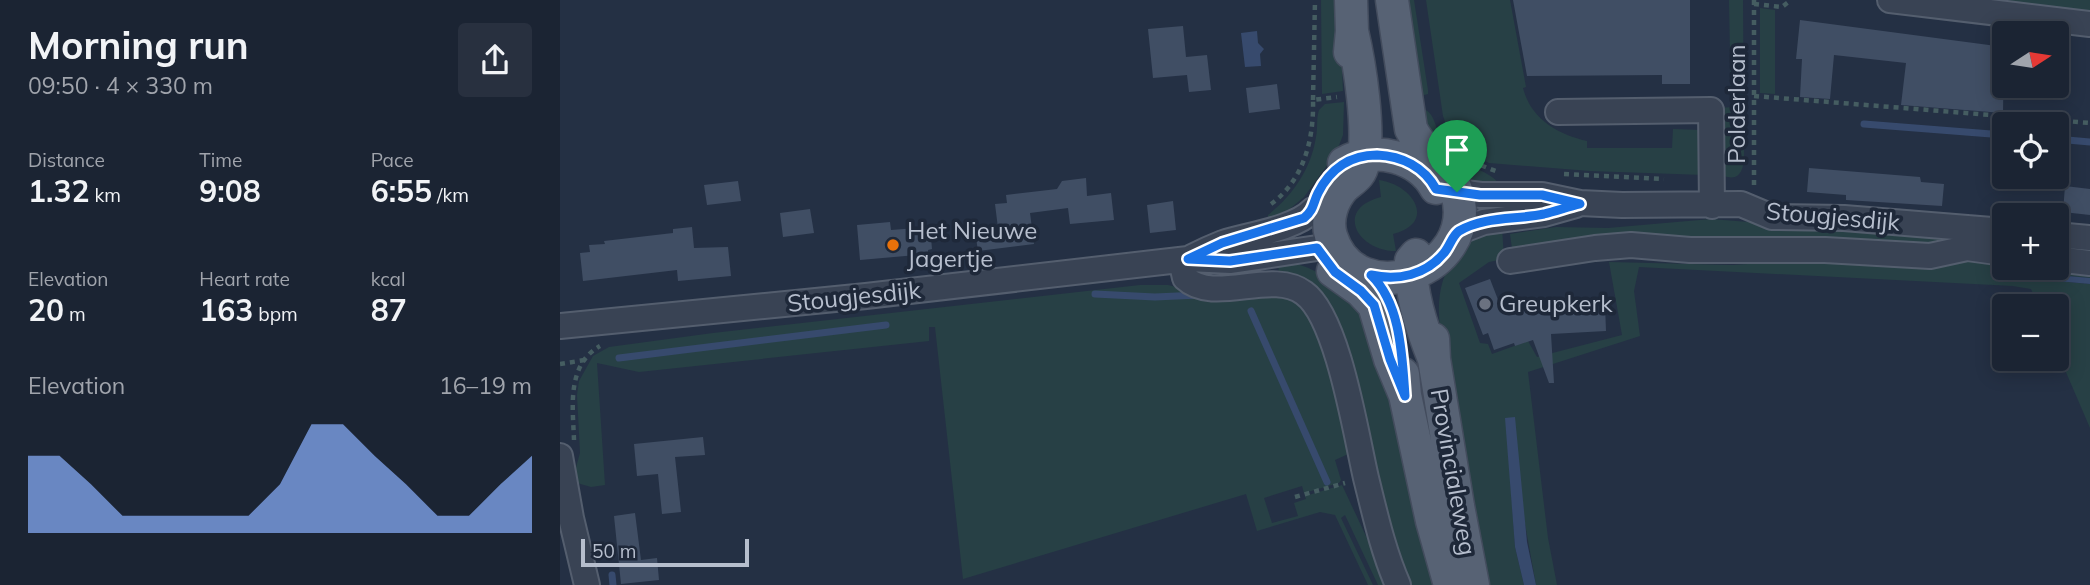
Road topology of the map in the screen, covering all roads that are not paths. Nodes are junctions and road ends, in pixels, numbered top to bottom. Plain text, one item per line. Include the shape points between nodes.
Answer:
1 (1351, 0) edge
2 (1392, 0) edge
3 (1890, 0) edge
4 (1961, 4) edge
5 (2090, 24) edge
6 (1558, 112) dead end
7 (1355, 158) junction
8 (1446, 191) junction
9 (1712, 194) junction
10 (1580, 204) junction
11 (1313, 210) junction
12 (1455, 233) junction
13 (1992, 233) edge
14 (2069, 236) edge
15 (1967, 238) junction
16 (2090, 238) edge
17 (1992, 248) edge
18 (1327, 249) junction
19 (1185, 260) junction
20 (1510, 261) dead end
21 (2069, 261) edge
22 (2090, 263) edge
23 (1421, 270) junction
24 (1360, 279) junction
25 (560, 326) edge
26 (562, 467) edge
27 (587, 585) edge
28 (1398, 585) edge
29 (1450, 585) edge
30 (1473, 585) edge

1 - 7 main road via 1349,65
2 - 8 main road via 1409,121 1415,138 1445,170
3 - 4 street
4 - 5 street
6 - 9 street via 1711,110
7 - 8 main road via 1384,155 1409,162
7 - 11 main road via 1328,178
7 - 18 main road via 1360,175 1332,205
8 - 10 street, Stougjesdijk via 1542,195
8 - 12 main road via 1459,213
8 - 23 main road via 1430,243 1411,261
9 - 10 street, Stougjesdijk
9 - 15 street, Stougjesdijk via 1776,217 1844,218
10 - 12 street, Stougjesdijk via 1483,222
11 - 18 main road via 1311,226
11 - 19 street, Stougjesdijk via 1292,223 1222,243
12 - 23 main road via 1446,251
13 - 15 street, Stougjesdijk
14 - 16 street
15 - 17 street
15 - 20 street via 1930,256 1631,245
18 - 19 street, Stougjesdijk via 1230,261
18 - 24 main road, Provincialeweg via 1331,268
19 - 25 street, Stougjesdijk
19 - 28 street via 1185,278 1197,286 1287,285 1311,299 1336,353 1380,534
21 - 22 street
23 - 24 main road via 1391,278
23 - 30 main road, Provincialeweg via 1426,278 1434,359
24 - 29 main road, Provincialeweg via 1361,291 1374,305 1405,396
26 - 27 street

